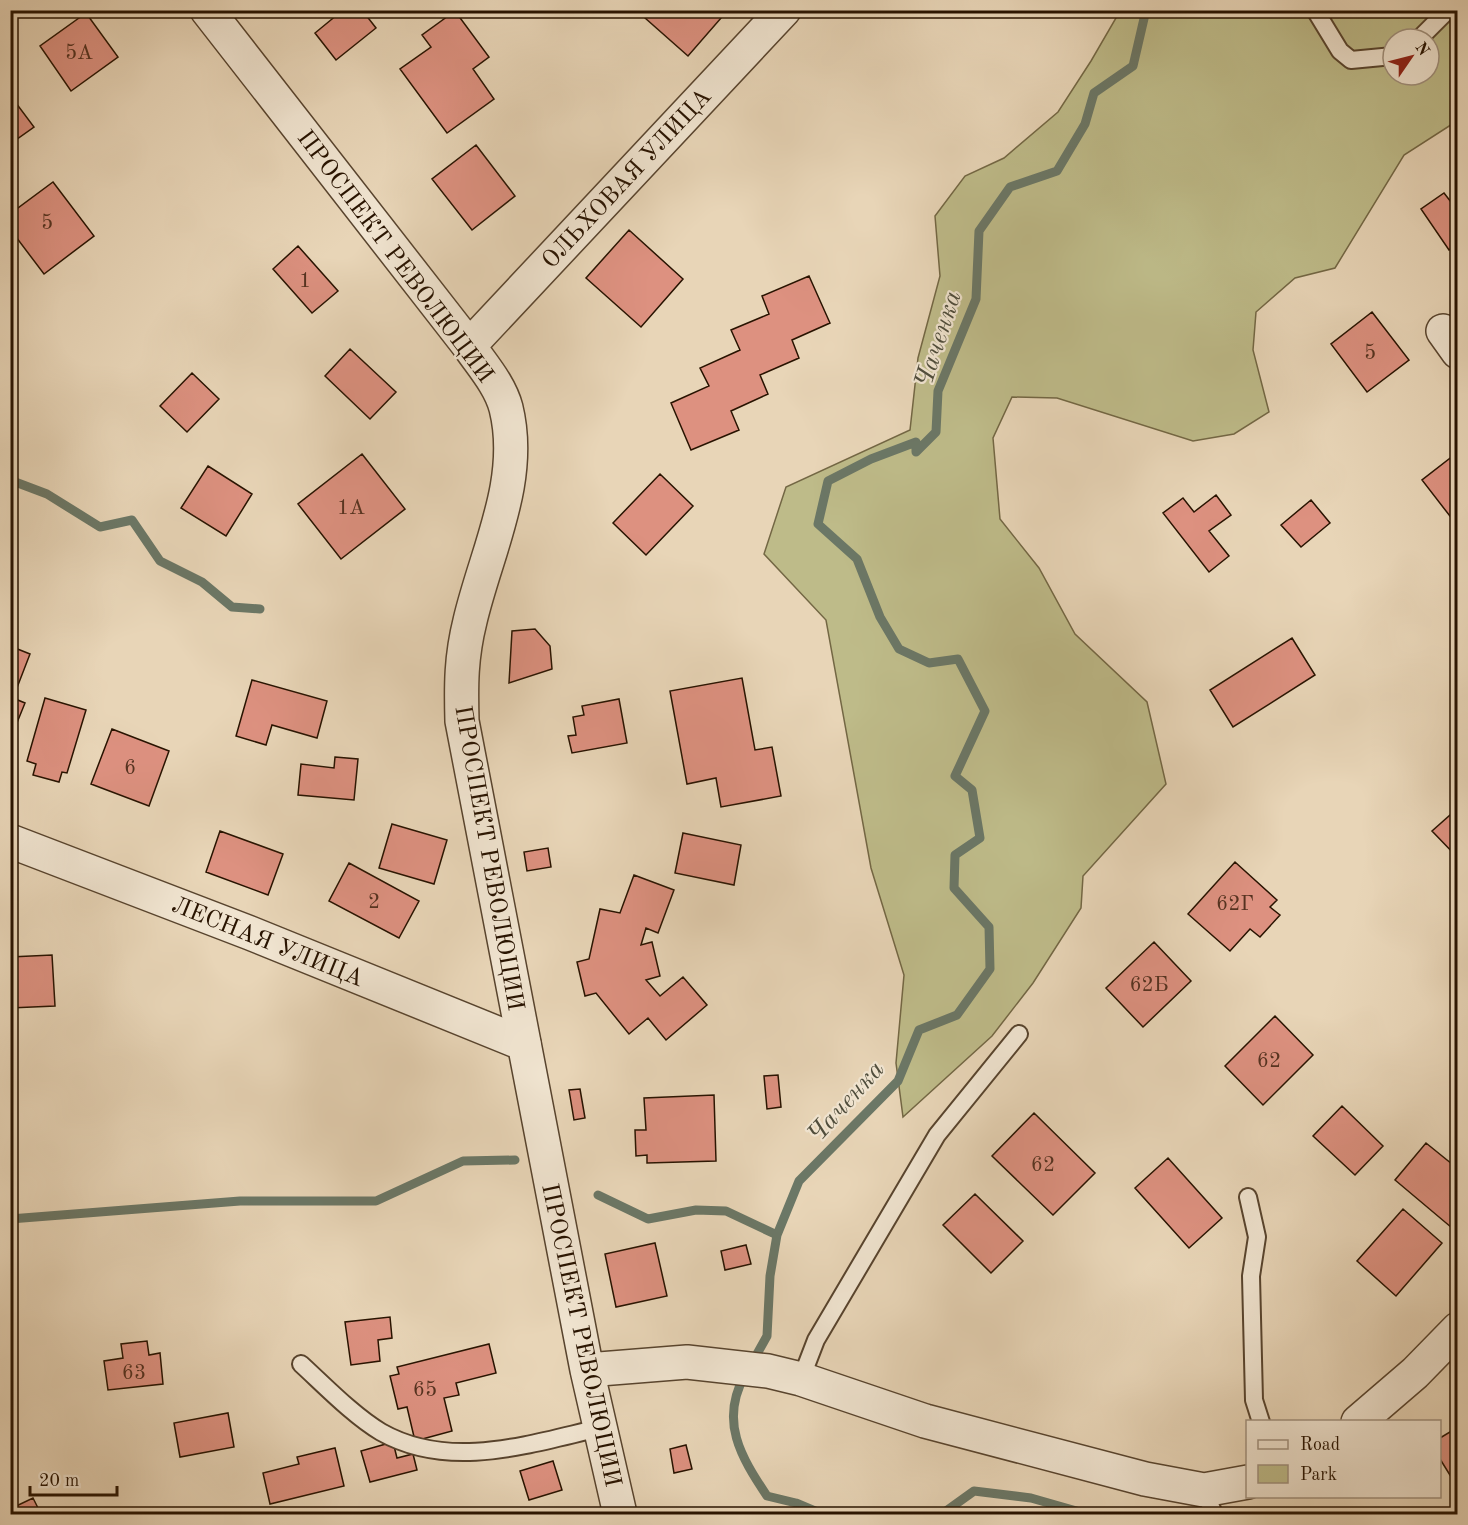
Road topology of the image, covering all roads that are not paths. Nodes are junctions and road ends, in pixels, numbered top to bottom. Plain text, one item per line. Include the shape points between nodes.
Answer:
1 (207, 10) edge
2 (784, 10) edge
3 (1315, 10) edge
4 (1448, 10) edge
5 (1431, 27) edge
6 (1381, 57) edge
7 (469, 346) junction
8 (10, 841) edge
9 (1019, 1034) dead end
10 (524, 1044) junction
11 (1248, 1197) dead end
12 (1458, 1329) edge
13 (301, 1364) dead end
14 (587, 1370) junction
15 (801, 1379) junction
16 (1260, 1420) edge
17 (1360, 1420) edge
18 (600, 1428) junction
19 (1246, 1483) edge
20 (1209, 1502) edge
21 (620, 1515) edge

1 - 7 street, ПРОСПЕКТ РЕВОЛЮЦИИ
2 - 7 street, ОЛЬХОВАЯ УЛИЦА
3 - 6 lane via 1340,51 1351,60
4 - 5 lane
7 - 10 street, ПРОСПЕКТ РЕВОЛЮЦИИ via 506,406 512,442 510,480 470,621 460,672 462,721
8 - 10 street, ЛЕСНАЯ УЛИЦА
9 - 15 lane via 937,1135 816,1340
10 - 14 street, ПРОСПЕКТ РЕВОЛЮЦИИ
11 - 16 lane via 1257,1237 1251,1276 1254,1400
12 - 17 street
13 - 18 lane via 380,1432 417,1448 459,1453 499,1450
14 - 15 street via 645,1364 716,1364
14 - 18 street, ПРОСПЕКТ РЕВОЛЮЦИИ
15 - 20 street via 925,1421 1145,1479
18 - 21 street, ПРОСПЕКТ РЕВОЛЮЦИИ
19 - 20 street

